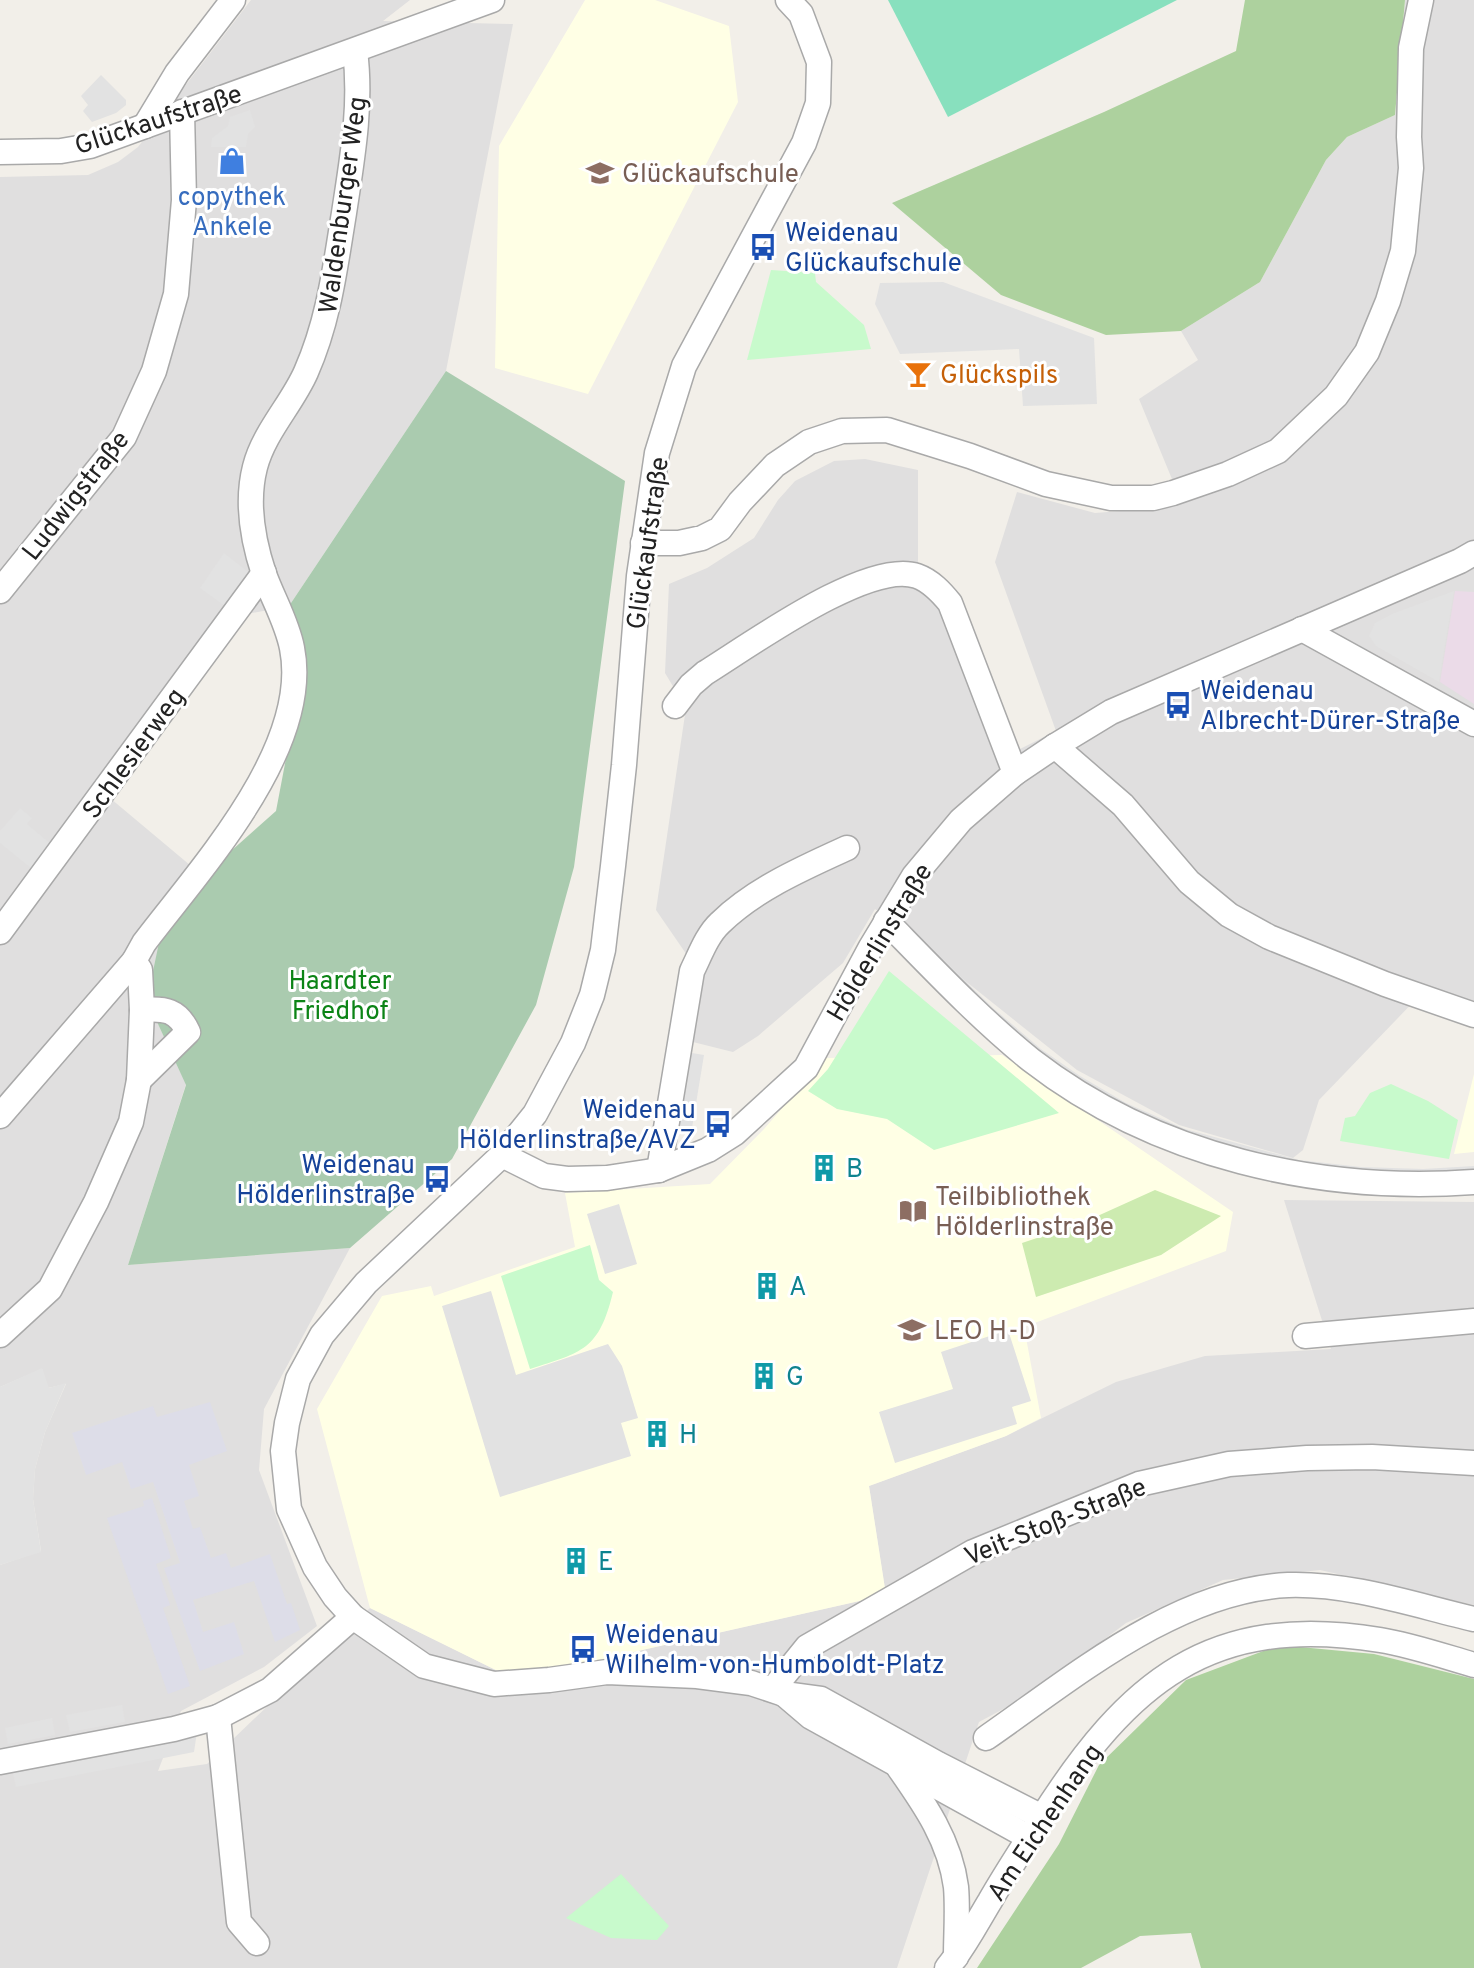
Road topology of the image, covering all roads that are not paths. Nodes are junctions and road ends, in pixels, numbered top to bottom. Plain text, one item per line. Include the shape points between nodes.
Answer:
1 (233, 0) edge
2 (423, 0) edge
3 (492, 0) edge
4 (788, 0) edge
5 (1421, 0) edge
6 (415, 26) junction
7 (355, 51) junction
8 (182, 112) junction
9 (145, 126) junction
10 (0, 152) edge
11 (643, 543) junction
12 (1474, 553) edge
13 (264, 573) junction
14 (0, 591) edge
15 (1302, 629) junction
16 (675, 706) dead end
17 (1474, 724) edge
18 (1055, 746) junction
19 (1015, 773) junction
20 (847, 848) dead end
21 (886, 921) junction
22 (0, 932) edge
23 (134, 961) junction
24 (142, 1010) junction
25 (1474, 1015) edge
26 (139, 1080) junction
27 (0, 1116) edge
28 (502, 1155) junction
29 (659, 1170) junction
30 (1474, 1182) edge
31 (1474, 1321) edge
32 (0, 1335) edge
33 (1305, 1336) dead end
34 (1474, 1463) edge
35 (353, 1617) junction
36 (1474, 1619) edge
37 (1474, 1665) edge
38 (778, 1691) junction
39 (218, 1717) junction
40 (986, 1738) dead end
41 (0, 1762) edge
42 (895, 1763) junction
43 (1036, 1828) junction
44 (257, 1943) dead end
45 (952, 1963) edge

1 - 9 street via 177,73
2 - 6 street
3 - 6 street, Glückaufstraße
4 - 11 street, Glückaufstraße via 801,14 819,62 818,103 804,143 684,366 657,453
5 - 11 street via 1411,48 1411,168 1403,251 1388,301 1367,352 1336,396 1278,451 1173,493 1111,498 1046,484 887,430 842,431 809,442 775,465 720,529 679,543
6 - 7 street, Glückaufstraße
7 - 8 street, Glückaufstraße
7 - 13 street, Waldenburger Weg via 359,81 354,148 332,296 305,375 255,467 250,513
8 - 9 street, Glückaufstraße
8 - 14 street, Ludwigstraße via 184,200 176,294 154,371 124,437
9 - 10 street, Glückaufstraße via 90,146
11 - 28 street, Glückaufstraße via 603,950 573,1043 535,1114
12 - 15 street, Hölderlinstraße
13 - 22 street, Schlesierweg
13 - 23 street, Waldenburger Weg via 293,650 292,692 281,740 255,793
15 - 17 street
15 - 18 street, Hölderlinstraße via 1111,712
16 - 19 street via 705,673 820,601 886,574 915,575 937,587 950,603
18 - 19 street, Hölderlinstraße
18 - 25 street via 1123,805 1189,882 1229,915 1284,943
19 - 21 street, Hölderlinstraße via 961,820 914,876
20 - 29 street via 748,900 718,924 705,944 692,971
21 - 29 street, Hölderlinstraße via 806,1068 735,1133
21 - 30 street via 983,1019 1033,1060 1120,1115 1180,1142 1300,1175 1391,1184
23 - 24 street via 140,970
23 - 27 street, Waldenburger Weg
24 - 26 street
24 - 26 street via 175,1013 188,1032
26 - 32 street via 131,1122 50,1289
28 - 29 street, Hölderlinstraße via 544,1176 567,1179
28 - 35 street, Glückaufstraße via 366,1283 322,1335 298,1379 283,1451 289,1509 315,1567
31 - 33 street
34 - 38 street, Veit-Stoß-Straße via 1307,1458 1229,1464 1139,1484 973,1552 807,1647
35 - 38 street, Glückaufstraße via 424,1666 494,1684 607,1672 697,1676
35 - 39 street via 270,1690
36 - 40 street via 1331,1587 1288,1585 1235,1592 1183,1610 1097,1661
37 - 43 street, Am Eichenhang via 1382,1640 1325,1634 1283,1634 1219,1649 1178,1666 1140,1694 1086,1754
38 - 42 street via 811,1717
38 - 43 street, Glückaufstraße via 821,1699 949,1770
39 - 41 street
39 - 44 street via 239,1922
42 - 43 street
42 - 45 street via 932,1816 946,1849 956,1886
43 - 45 street, Am Eichenhang

